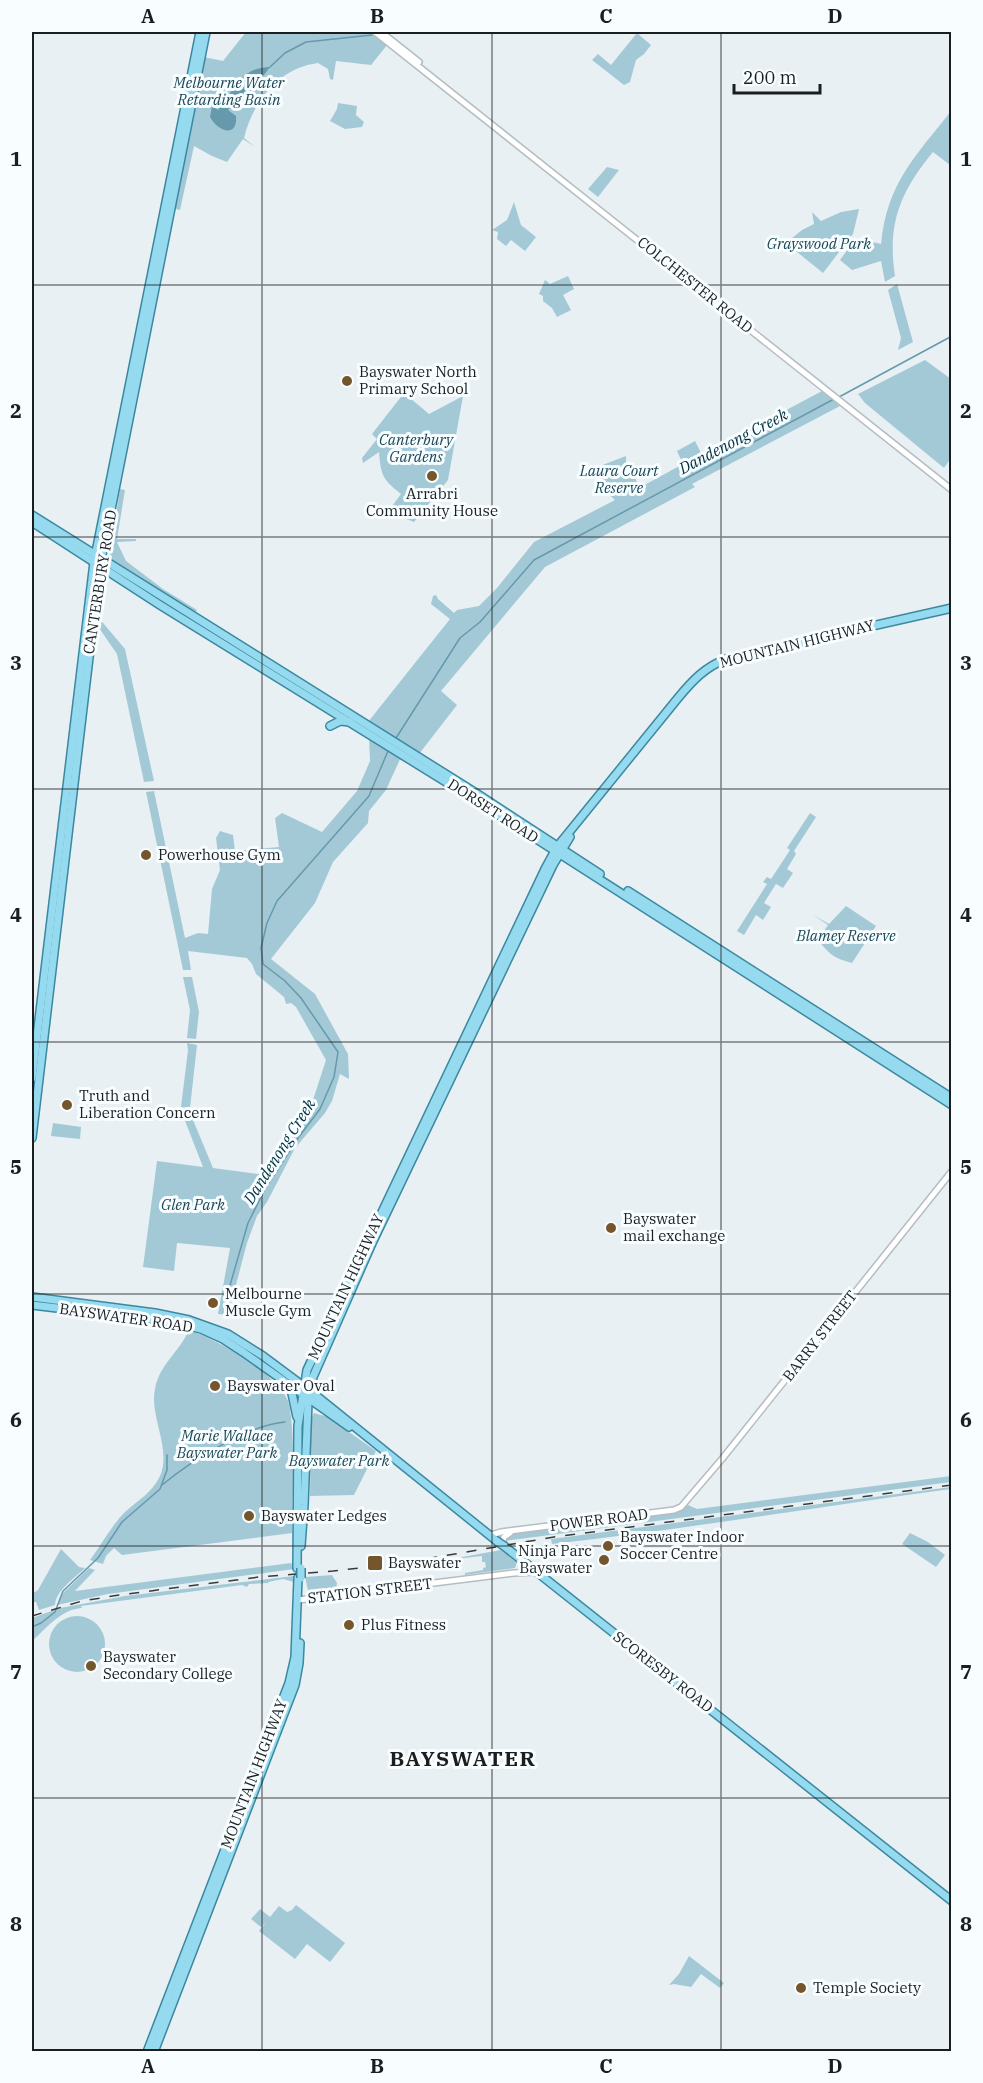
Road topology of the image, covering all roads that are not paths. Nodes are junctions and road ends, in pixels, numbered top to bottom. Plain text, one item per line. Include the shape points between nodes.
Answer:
1 (200, 32) edge
2 (206, 32) edge
3 (375, 32) edge
4 (381, 32) edge
5 (439, 81) junction
6 (183, 134) junction
7 (121, 446) junction
8 (951, 490) edge
9 (32, 515) edge
10 (109, 519) junction
11 (32, 522) edge
12 (98, 540) junction
13 (81, 546) junction
14 (82, 555) junction
15 (97, 560) junction
16 (110, 564) junction
17 (118, 577) junction
18 (94, 586) junction
19 (951, 608) edge
20 (329, 708) junction
21 (352, 723) junction
22 (475, 795) junction
23 (596, 800) junction
24 (573, 834) junction
25 (547, 846) junction
26 (558, 850) junction
27 (570, 855) junction
28 (575, 864) junction
29 (553, 865) junction
30 (545, 869) junction
31 (664, 916) junction
32 (501, 967) junction
33 (469, 1041) junction
34 (459, 1047) junction
35 (37, 1065) junction
36 (32, 1078) edge
37 (949, 1100) edge
38 (32, 1138) edge
39 (405, 1169) junction
40 (951, 1171) edge
41 (371, 1240) junction
42 (32, 1297) edge
43 (34, 1306) edge
44 (116, 1311) junction
45 (335, 1324) junction
46 (320, 1347) junction
47 (318, 1363) junction
48 (307, 1370) junction
49 (289, 1381) junction
50 (306, 1392) junction
51 (320, 1398) junction
52 (330, 1414) junction
53 (307, 1418) junction
54 (298, 1426) junction
55 (374, 1443) junction
56 (297, 1463) junction
57 (306, 1464) junction
58 (687, 1500) joint
59 (304, 1505) junction
60 (511, 1531) junction
61 (297, 1536) junction
62 (498, 1541) junction
63 (525, 1563) junction
64 (299, 1568) junction
65 (536, 1572) junction
66 (517, 1573) junction
67 (300, 1600) junction
68 (951, 1901) edge
69 (147, 2052) edge
70 (154, 2052) edge

1 - 6 main road, CANTERBURY ROAD
2 - 6 main road, CANTERBURY ROAD
3 - 5 main road, COLCHESTER ROAD
4 - 5 main road, COLCHESTER ROAD
5 - 8 main road, COLCHESTER ROAD
6 - 7 main road, CANTERBURY ROAD
7 - 10 main road, CANTERBURY ROAD
7 - 12 main road, CANTERBURY ROAD
9 - 13 main road, DORSET ROAD
10 - 15 main road, CANTERBURY ROAD
10 - 16 main road
11 - 14 main road, DORSET ROAD
12 - 13 main road
12 - 15 main road, CANTERBURY ROAD
13 - 15 main road, DORSET ROAD
14 - 15 main road, DORSET ROAD
14 - 18 main road
15 - 16 main road, DORSET ROAD
15 - 17 main road, DORSET ROAD
15 - 18 main road, CANTERBURY ROAD
16 - 22 main road, DORSET ROAD
17 - 18 main road via 105,577
17 - 20 main road, DORSET ROAD
18 - 35 main road, CANTERBURY ROAD
19 - 23 main road, MOUNTAIN HIGHWAY via 726,659 711,666 678,698
20 - 21 main road, DORSET ROAD
20 - 21 main road via 329,727 340,721
21 - 22 main road, DORSET ROAD
22 - 25 main road, DORSET ROAD
22 - 26 main road, DORSET ROAD
23 - 24 main road, MOUNTAIN HIGHWAY
23 - 26 main road, MOUNTAIN HIGHWAY
24 - 26 main road, MOUNTAIN HIGHWAY
24 - 27 main road
25 - 26 main road, DORSET ROAD
25 - 30 main road
26 - 27 main road, DORSET ROAD
26 - 28 main road, DORSET ROAD
26 - 29 main road, MOUNTAIN HIGHWAY
26 - 30 main road, MOUNTAIN HIGHWAY
27 - 31 main road, DORSET ROAD
28 - 29 main road via 559,861
28 - 31 main road, DORSET ROAD
29 - 32 main road, MOUNTAIN HIGHWAY
30 - 32 main road, MOUNTAIN HIGHWAY
31 - 37 main road, DORSET ROAD
32 - 33 main road, MOUNTAIN HIGHWAY
32 - 34 main road, MOUNTAIN HIGHWAY
33 - 34 main road
33 - 39 main road, MOUNTAIN HIGHWAY
34 - 39 main road, MOUNTAIN HIGHWAY
35 - 36 main road, CANTERBURY ROAD
35 - 38 main road, CANTERBURY ROAD
39 - 41 main road, MOUNTAIN HIGHWAY
40 - 58 main road, BARRY STREET
41 - 45 main road, MOUNTAIN HIGHWAY
41 - 46 main road, MOUNTAIN HIGHWAY
42 - 44 main road, BAYSWATER ROAD
43 - 44 main road, BAYSWATER ROAD
44 - 49 main road, BAYSWATER ROAD via 213,1331
45 - 46 main road, MOUNTAIN HIGHWAY
45 - 46 main road
46 - 47 main road, MOUNTAIN HIGHWAY
46 - 48 main road, MOUNTAIN HIGHWAY
47 - 50 main road, MOUNTAIN HIGHWAY
47 - 51 main road via 315,1385
48 - 49 main road via 300,1378
48 - 50 main road, MOUNTAIN HIGHWAY
49 - 50 main road, BAYSWATER ROAD
49 - 54 main road
50 - 51 main road, SCORESBY ROAD
50 - 52 main road, SCORESBY ROAD
50 - 53 main road, MOUNTAIN HIGHWAY
50 - 54 main road, MOUNTAIN HIGHWAY
51 - 55 main road, SCORESBY ROAD
52 - 53 main road via 315,1410
52 - 55 main road, SCORESBY ROAD
53 - 57 main road, MOUNTAIN HIGHWAY
54 - 56 main road, MOUNTAIN HIGHWAY
55 - 62 main road, SCORESBY ROAD
56 - 57 main road
56 - 61 main road, MOUNTAIN HIGHWAY
57 - 59 main road, MOUNTAIN HIGHWAY
58 - 60 main road, POWER ROAD via 674,1510
59 - 61 main road
59 - 64 main road, MOUNTAIN HIGHWAY
60 - 62 main road
60 - 62 main road, POWER ROAD via 501,1532
61 - 64 main road, MOUNTAIN HIGHWAY
62 - 63 main road, SCORESBY ROAD
63 - 65 main road, SCORESBY ROAD
63 - 66 main road
64 - 67 main road, MOUNTAIN HIGHWAY, bridge
65 - 66 main road, STATION STREET
65 - 68 main road, SCORESBY ROAD
66 - 67 main road, STATION STREET
67 - 69 main road, MOUNTAIN HIGHWAY via 289,1683
67 - 70 main road, MOUNTAIN HIGHWAY via 300,1658 295,1685

